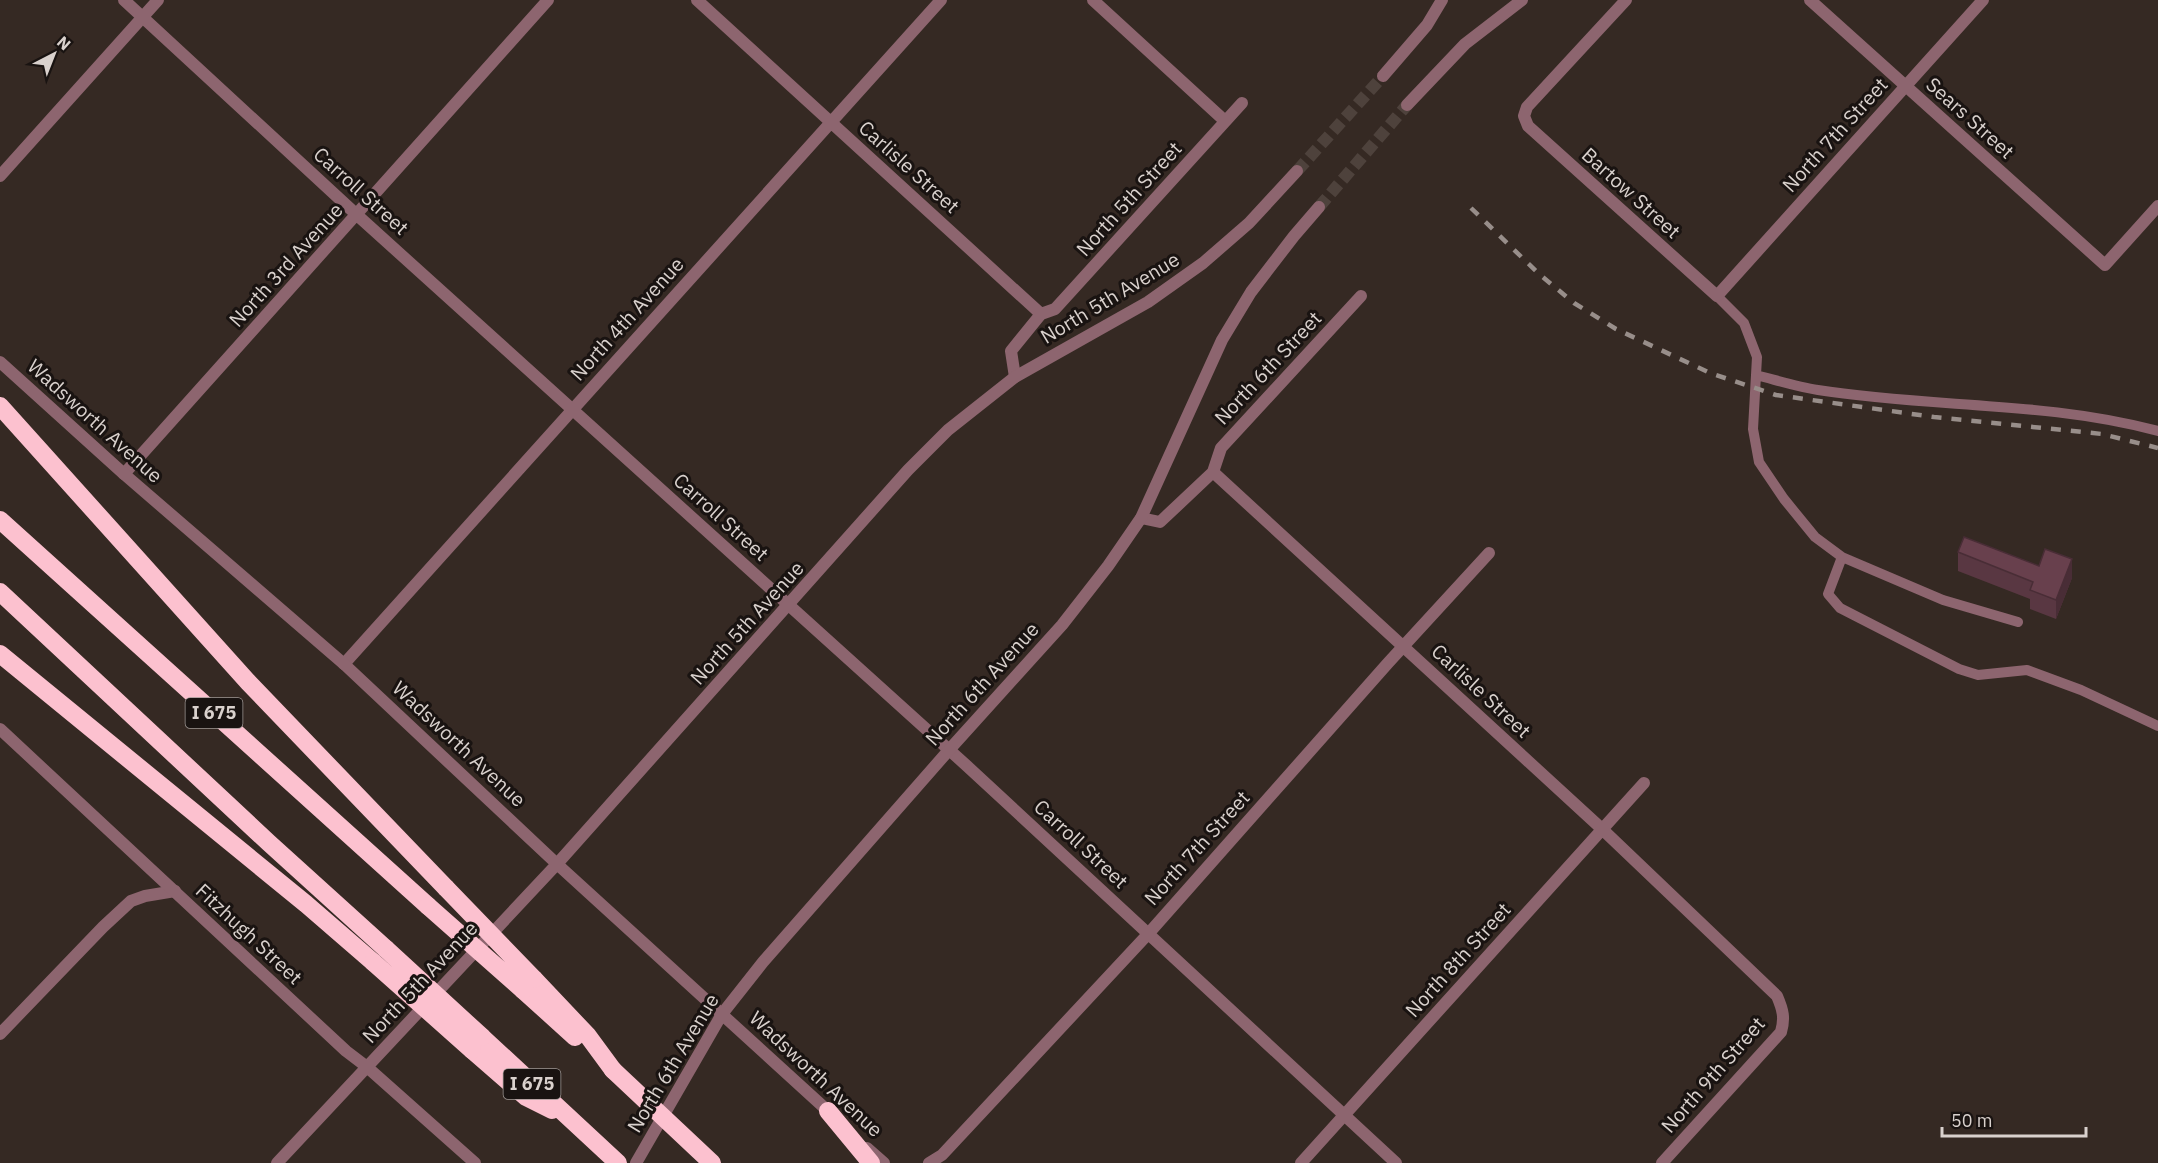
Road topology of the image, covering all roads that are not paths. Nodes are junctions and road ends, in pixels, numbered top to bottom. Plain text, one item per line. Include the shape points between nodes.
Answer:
1 (124, 0) edge
2 (158, 0) edge
3 (548, 0) edge
4 (697, 0) edge
5 (941, 0) edge
6 (1093, 0) edge
7 (1442, 0) edge
8 (1522, 0) edge
9 (1626, 0) edge
10 (1810, 0) edge
11 (1983, 0) edge
12 (142, 17) junction
13 (1383, 76) tunnel mouth
14 (1906, 86) junction
15 (1242, 103) dead end
16 (1407, 105) tunnel mouth
17 (1225, 121) junction
18 (830, 122) junction
19 (1297, 171) tunnel mouth
20 (0, 176) edge
21 (2158, 206) edge
22 (1319, 207) tunnel mouth
23 (357, 215) junction
24 (1361, 296) dead end
25 (1717, 296) junction
26 (1041, 314) junction
27 (0, 362) edge
28 (1756, 375) junction
29 (1015, 377) junction
30 (0, 406) edge
31 (573, 409) junction
32 (2158, 431) edge
33 (1213, 472) junction
34 (124, 474) junction
35 (1141, 518) junction
36 (0, 520) edge
37 (1489, 554) dead end
38 (1842, 557) junction
39 (0, 592) edge
40 (789, 605) junction
41 (2018, 622) dead end
42 (1403, 646) junction
43 (0, 654) edge
44 (344, 664) junction
45 (2158, 726) edge
46 (0, 729) edge
47 (949, 750) junction
48 (1644, 783) dead end
49 (1602, 829) junction
50 (557, 864) junction
51 (175, 891) junction
52 (1149, 933) junction
53 (529, 985) junction
54 (1783, 1010) joint
55 (722, 1014) junction
56 (0, 1034) edge
57 (477, 1044) junction
58 (367, 1067) junction
59 (828, 1111) junction
60 (1344, 1115) junction
61 (277, 1163) edge
62 (475, 1163) edge
63 (618, 1163) edge
64 (636, 1163) edge
65 (712, 1163) edge
66 (871, 1163) edge
67 (884, 1163) edge
68 (929, 1163) edge
69 (1301, 1163) edge
70 (1396, 1163) edge
71 (1662, 1163) edge

1 - 12 street, Carroll Street
2 - 12 street
3 - 23 street, North 3rd Avenue
4 - 18 street, Carlisle Street
5 - 18 street, North 4th Avenue
6 - 17 street
7 - 13 street via 1427,25
8 - 16 street via 1465,44
9 - 25 street, Bartow Street via 1527,107 1524,116 1528,126
10 - 14 street, Sears Street
11 - 14 street, North 7th Street
12 - 20 street
12 - 23 street, Carroll Street
14 - 21 street, Sears Street via 2105,265
14 - 25 street, North 7th Street
15 - 17 street, North 5th Street
17 - 26 street, North 5th Street via 1055,309
18 - 26 street, Carlisle Street
18 - 31 street, North 4th Avenue
19 - 29 street, North 5th Avenue via 1249,223 1203,263 1148,302
22 - 35 street, North 6th Avenue via 1251,292 1222,340
23 - 31 street, Carroll Street
23 - 34 street, North 3rd Avenue
24 - 33 street, North 6th Street via 1221,448
25 - 28 lane via 1744,323 1756,357
26 - 29 street via 1011,351
27 - 34 street, Wadsworth Avenue
28 - 32 lane via 1817,390 2055,411
28 - 38 lane via 1753,429 1760,462 1815,537
29 - 40 street, North 5th Avenue via 924,454
30 - 53 highway, bridge via 248,682 446,888
31 - 40 street, Carroll Street
31 - 44 street, North 4th Avenue
33 - 35 street via 1160,522
33 - 42 street, Carlisle Street
34 - 44 street, Wadsworth Avenue
35 - 47 street, North 6th Avenue via 1062,625
36 - 53 highway, I 675, bridge via 428,906
37 - 42 street, North 7th Street
38 - 41 lane via 1943,600
38 - 45 lane via 1828,594 1840,608 1959,669 1978,675 2027,670
39 - 57 highway, I 675, bridge via 386,949
40 - 47 street, Carroll Street
40 - 50 street, North 5th Avenue
42 - 49 street, Carlisle Street
42 - 52 street, North 7th Street
43 - 57 highway, bridge
44 - 50 street, Wadsworth Avenue
46 - 51 street, Fitzhugh Street
47 - 52 street, Carroll Street
47 - 55 street, North 6th Avenue
48 - 49 street, North 8th Street
49 - 54 street, Carlisle Street via 1777,996
49 - 60 street, North 8th Street
50 - 55 street, Wadsworth Avenue
50 - 58 street, North 5th Avenue
51 - 56 street via 131,901
51 - 58 street, Fitzhugh Street
52 - 60 street, Carroll Street
52 - 68 street, North 7th Street via 942,1155
53 - 65 highway, bridge via 588,1036 613,1070
54 - 71 street, North 9th Street via 1780,1032
55 - 59 street, Wadsworth Avenue
55 - 64 street, North 6th Avenue
57 - 63 highway, I 675
58 - 61 street, North 5th Avenue
58 - 62 street, Fitzhugh Street
59 - 66 highway
59 - 67 street, Wadsworth Avenue
60 - 69 street, North 8th Street
60 - 70 street, Carroll Street

